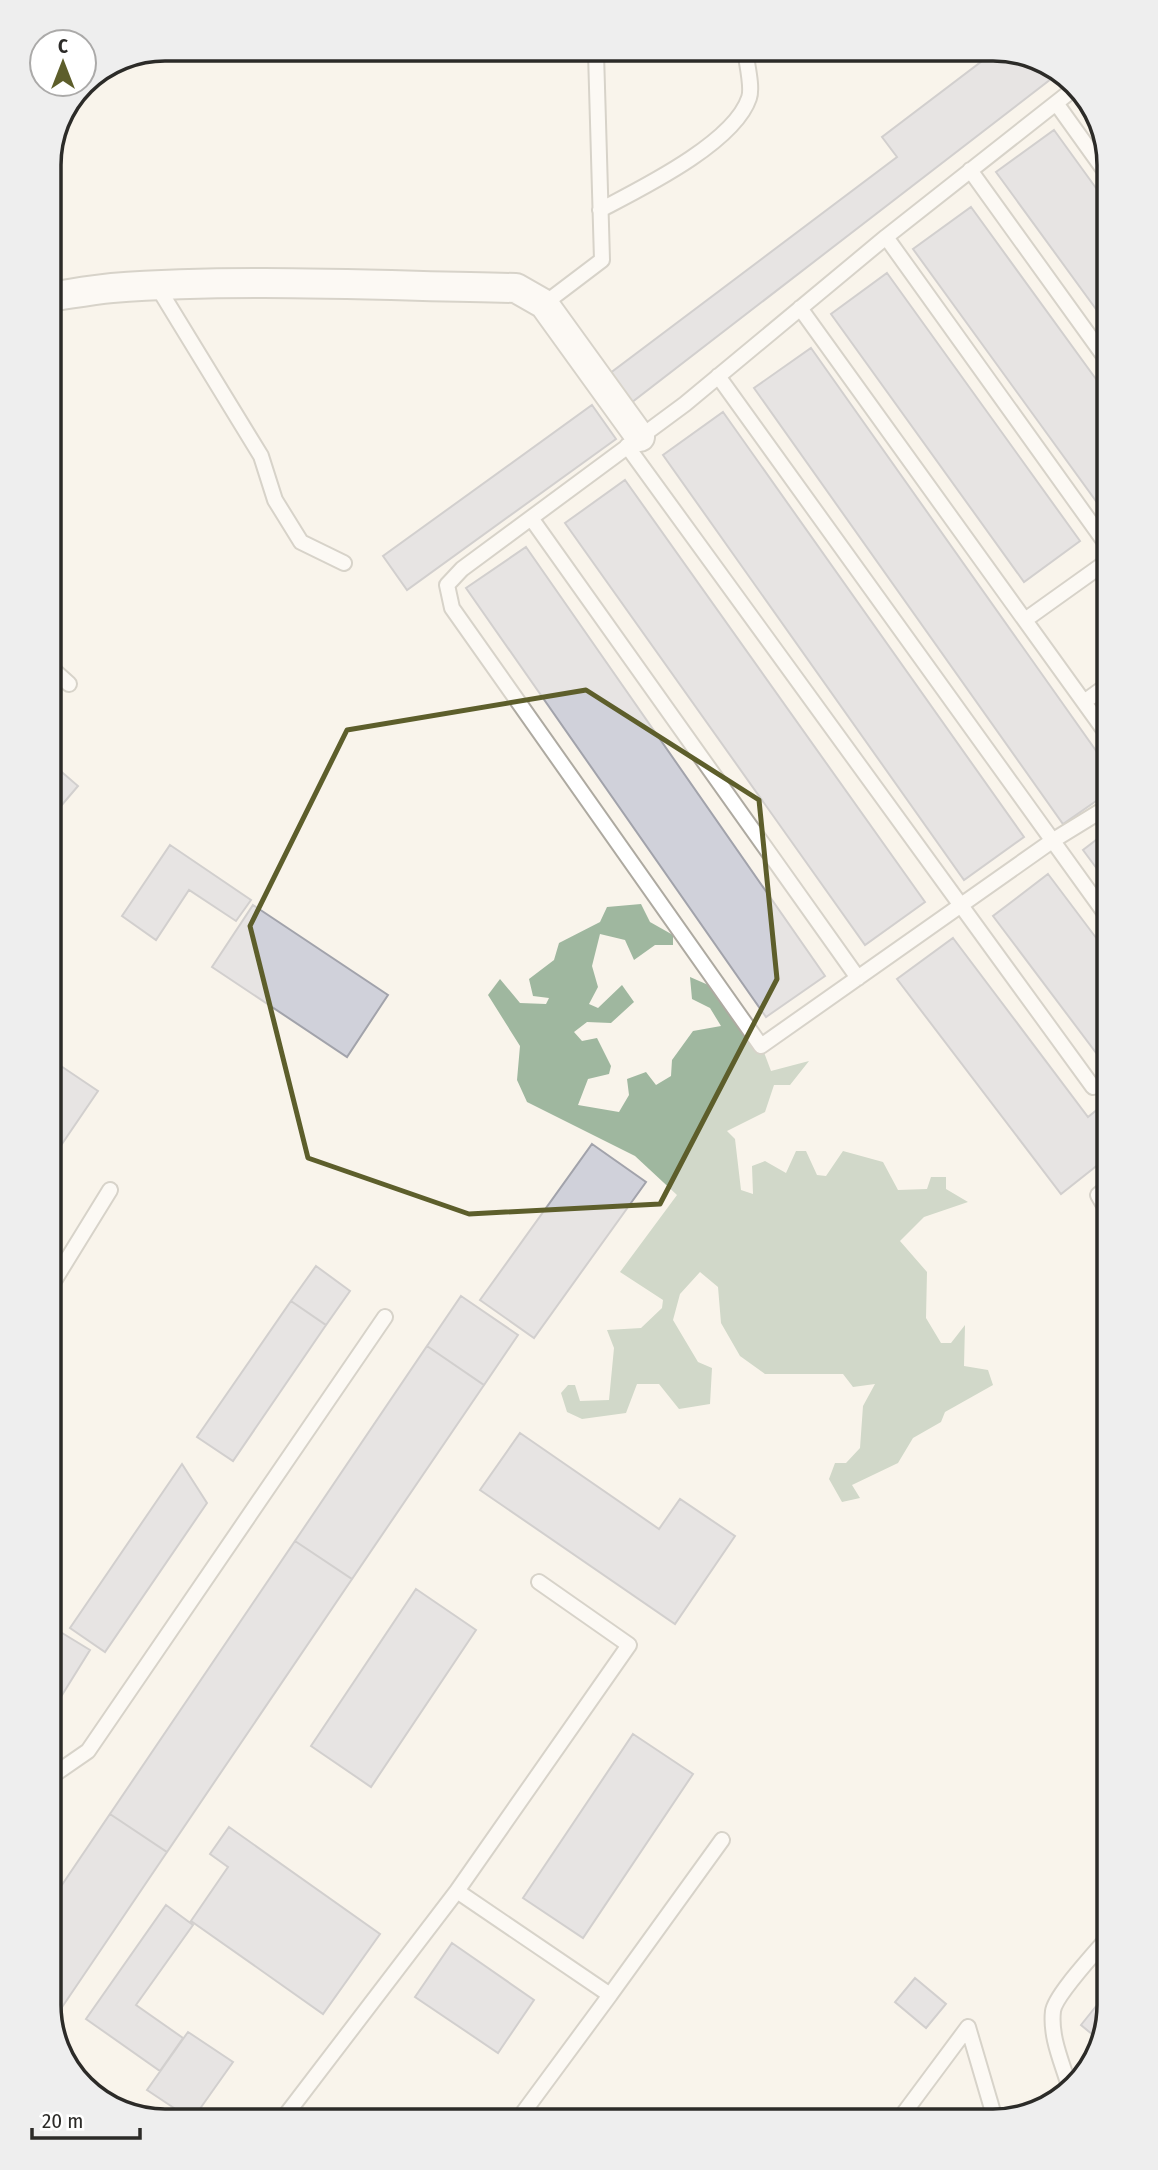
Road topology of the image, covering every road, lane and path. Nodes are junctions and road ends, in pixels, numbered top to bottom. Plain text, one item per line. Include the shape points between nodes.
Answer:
1 (597, 61) edge
2 (746, 61) edge
3 (1068, 94) edge
4 (1056, 103) junction
5 (1096, 159) edge
6 (970, 170) junction
7 (600, 210) junction
8 (886, 237) junction
9 (157, 286) junction
10 (61, 295) edge
11 (544, 304) junction
12 (800, 308) junction
13 (1097, 346) edge
14 (718, 376) junction
15 (634, 442) junction
16 (531, 518) junction
17 (1097, 531) edge
18 (344, 563) dead end
19 (1097, 569) edge
20 (1025, 620) junction
21 (61, 677) edge
22 (69, 684) dead end
23 (1097, 693) edge
24 (1084, 702) junction
25 (1097, 720) edge
26 (1097, 814) edge
27 (1052, 841) junction
28 (1097, 903) edge
29 (961, 905) junction
30 (858, 978) junction
31 (1093, 1087) dead end
32 (110, 1190) dead end
33 (61, 1270) edge
34 (385, 1317) dead end
35 (539, 1582) dead end
36 (61, 1770) edge
37 (722, 1839) dead end
38 (457, 1891) junction
39 (1097, 1950) edge
40 (610, 1994) junction
41 (1066, 2078) edge
42 (290, 2109) edge
43 (526, 2109) edge
44 (907, 2109) edge
45 (992, 2109) edge

1 - 7 lane
2 - 7 lane via 750,95 739,119 679,167
3 - 4 lane
4 - 5 lane
4 - 6 lane
6 - 8 lane
6 - 13 lane
7 - 11 lane via 602,260
8 - 12 lane
8 - 17 lane
9 - 10 street
9 - 11 street via 516,288
9 - 18 lane via 261,456 275,500 301,542
11 - 15 street
12 - 14 lane
12 - 20 lane
14 - 15 lane
14 - 27 lane
15 - 16 lane
15 - 29 lane
16 - 30 lane
16 - 30 lane via 447,585 452,608 761,1046
19 - 20 lane
20 - 24 lane
21 - 22 lane
23 - 24 lane
24 - 25 lane
26 - 27 lane
27 - 28 lane
27 - 29 lane
29 - 30 lane
29 - 31 lane
32 - 33 lane
34 - 36 lane via 88,1751
35 - 38 lane via 629,1645
37 - 40 lane
38 - 40 lane
38 - 42 lane
39 - 41 lane via 1053,2008 1053,2035
40 - 43 lane
44 - 45 lane via 968,2027

